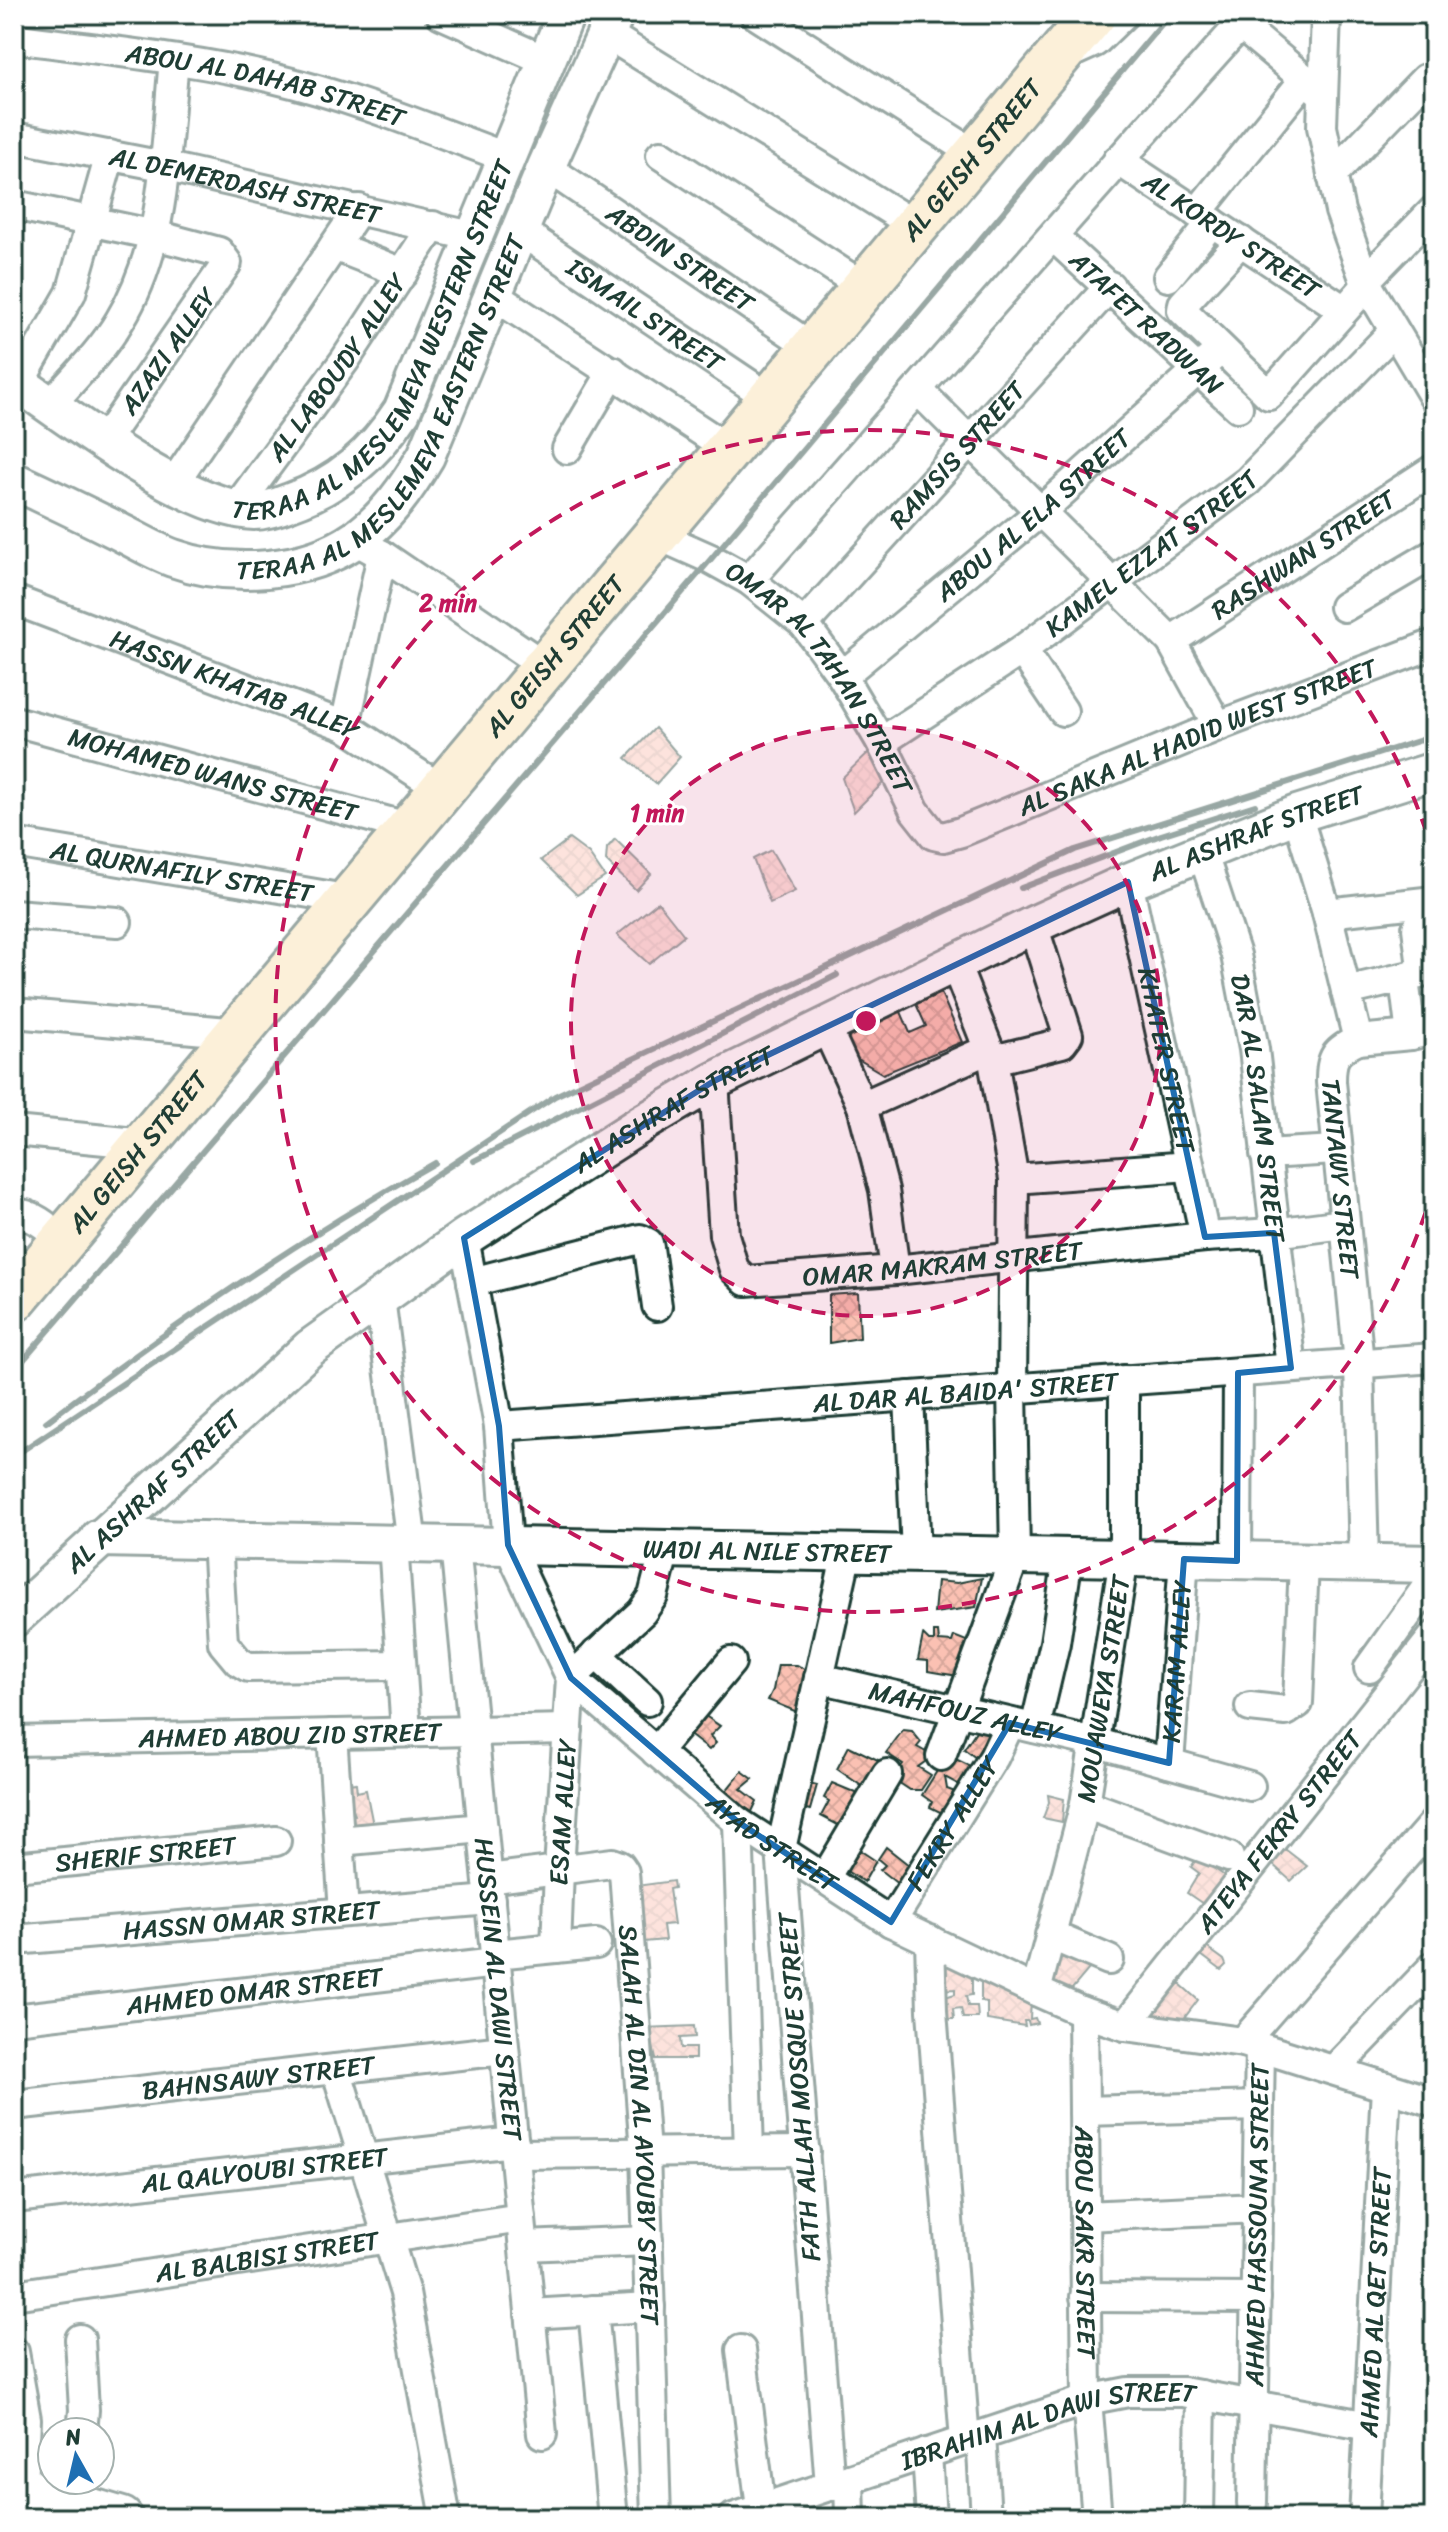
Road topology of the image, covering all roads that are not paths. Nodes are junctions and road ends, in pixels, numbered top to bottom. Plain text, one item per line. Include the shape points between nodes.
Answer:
1 (441, 14) edge
2 (566, 14) edge
3 (755, 14) edge
4 (1094, 14) edge
5 (1124, 14) edge
6 (1326, 14) edge
7 (1245, 20) edge
8 (610, 23) edge
9 (14, 38) edge
10 (1059, 56) junction
11 (174, 60) junction
12 (547, 61) junction
13 (1425, 79) dead end
14 (1314, 87) junction
15 (14, 137) edge
16 (110, 155) junction
17 (661, 155) dead end
18 (976, 155) junction
19 (508, 158) junction
20 (1118, 160) junction
21 (163, 166) junction
22 (546, 167) junction
23 (1332, 175) junction
24 (14, 205) edge
25 (359, 209) junction
26 (1434, 210) edge
27 (1204, 217) junction
28 (91, 221) junction
29 (433, 226) junction
30 (916, 226) junction
31 (519, 230) junction
32 (155, 235) junction
33 (476, 237) junction
34 (1054, 237) junction
35 (1241, 241) junction
36 (334, 246) junction
37 (403, 273) junction
38 (1168, 277) dead end
39 (1366, 283) junction
40 (1110, 286) junction
41 (864, 287) junction
42 (493, 295) junction
43 (1344, 310) junction
44 (1394, 331) junction
45 (813, 348) junction
46 (1221, 349) junction
47 (1426, 364) edge
48 (1199, 369) junction
49 (613, 371) junction
50 (16, 382) edge
51 (918, 390) junction
52 (1434, 397) edge
53 (771, 399) junction
54 (50, 405) junction
55 (1238, 407) dead end
56 (104, 441) junction
57 (969, 441) junction
58 (567, 449) dead end
59 (729, 449) junction
60 (1434, 469) edge
61 (14, 481) edge
62 (173, 484) junction
63 (237, 507) junction
64 (1040, 512) junction
65 (657, 535) junction
66 (369, 547) junction
67 (1434, 554) edge
68 (749, 580) junction
69 (1113, 584) junction
70 (14, 600) edge
71 (1344, 607) dead end
72 (804, 624) junction
73 (1171, 641) junction
74 (1434, 644) edge
75 (1022, 650) junction
76 (546, 667) junction
77 (842, 676) junction
78 (1063, 711) dead end
79 (14, 721) edge
80 (345, 726) junction
81 (1218, 726) junction
82 (881, 742) junction
83 (1433, 778) edge
84 (443, 790) junction
85 (1297, 814) junction
86 (411, 828) junction
87 (961, 832) joint
88 (14, 843) edge
89 (1202, 851) junction
90 (1128, 882) junction
91 (351, 900) junction
92 (1434, 901) edge
93 (1327, 913) junction
94 (14, 914) edge
95 (1434, 920) edge
96 (117, 922) dead end
97 (1033, 925) junction
98 (955, 964) junction
99 (1404, 979) junction
100 (1346, 991) junction
101 (14, 1013) edge
102 (825, 1025) junction
103 (239, 1033) junction
104 (1422, 1033) edge
105 (1358, 1040) junction
106 (991, 1054) junction
107 (714, 1081) junction
108 (862, 1106) junction
109 (14, 1131) edge
110 (146, 1144) junction
111 (1336, 1150) junction
112 (1265, 1154) junction
113 (1189, 1166) junction
114 (1014, 1179) junction
115 (14, 1213) edge
116 (1344, 1224) junction
117 (1274, 1233) junction
118 (1205, 1237) junction
119 (464, 1238) junction
120 (64, 1241) junction
121 (1014, 1255) junction
122 (895, 1270) junction
123 (472, 1282) junction
124 (380, 1298) junction
125 (14, 1299) edge
126 (657, 1306) dead end
127 (1434, 1358) edge
128 (1359, 1363) junction
129 (1291, 1368) junction
130 (1238, 1373) junction
131 (1124, 1380) junction
132 (1012, 1388) junction
133 (909, 1396) junction
134 (499, 1426) junction
135 (99, 1538) junction
136 (217, 1540) junction
137 (402, 1543) junction
138 (455, 1545) junction
139 (508, 1545) junction
140 (665, 1549) junction
141 (847, 1552) junction
142 (916, 1554) junction
143 (1015, 1556) junction
144 (1068, 1557) junction
145 (1124, 1558) junction
146 (1184, 1559) junction
147 (1237, 1561) junction
148 (1304, 1562) junction
149 (1364, 1563) junction
150 (1434, 1564) edge
151 (1434, 1577) edge
152 (14, 1618) edge
153 (1434, 1636) edge
154 (596, 1654) junction
155 (731, 1662) dead end
156 (401, 1665) junction
157 (1369, 1668) dead end
158 (571, 1678) junction
159 (819, 1678) junction
160 (647, 1701) dead end
161 (1250, 1707) dead end
162 (958, 1710) junction
163 (1023, 1726) junction
164 (568, 1729) junction
165 (473, 1731) junction
166 (406, 1732) junction
167 (332, 1734) junction
168 (14, 1741) edge
169 (1094, 1742) junction
170 (656, 1752) junction
171 (941, 1756) dead end
172 (1169, 1763) junction
173 (887, 1774) dead end
174 (1250, 1786) dead end
175 (1085, 1804) junction
176 (738, 1822) junction
177 (1434, 1823) edge
178 (483, 1828) junction
179 (276, 1841) dead end
180 (339, 1841) junction
181 (781, 1849) junction
182 (1229, 1857) dead end
183 (14, 1867) edge
184 (559, 1869) junction
185 (825, 1878) junction
186 (489, 1889) junction
187 (344, 1912) junction
188 (891, 1922) junction
189 (1050, 1935) junction
190 (14, 1940) edge
191 (930, 1940) junction
192 (596, 1944) dead end
193 (556, 1948) junction
194 (495, 1958) junction
195 (1109, 1960) dead end
196 (1434, 1966) edge
197 (1036, 1991) junction
198 (1083, 2012) junction
199 (14, 2019) edge
200 (1125, 2026) junction
201 (1252, 2045) junction
202 (504, 2050) junction
203 (336, 2069) junction
204 (1334, 2070) junction
205 (1386, 2087) junction
206 (1428, 2092) edge
207 (14, 2105) edge
208 (1259, 2106) junction
209 (1084, 2111) junction
210 (514, 2148) junction
211 (749, 2151) junction
212 (805, 2151) junction
213 (645, 2152) junction
214 (364, 2159) junction
215 (14, 2198) edge
216 (1258, 2208) junction
217 (1085, 2216) junction
218 (522, 2232) junction
219 (389, 2239) junction
220 (648, 2241) junction
221 (14, 2295) edge
222 (1085, 2297) junction
223 (1256, 2298) junction
224 (650, 2307) junction
225 (593, 2310) junction
226 (530, 2314) junction
227 (80, 2339) dead end
228 (741, 2350) dead end
229 (14, 2352) edge
230 (1201, 2395) junction
231 (1087, 2400) junction
232 (1254, 2404) junction
233 (83, 2416) edge
234 (1369, 2426) junction
235 (542, 2434) dead end
236 (973, 2438) junction
237 (927, 2453) junction
238 (839, 2482) junction
239 (18, 2488) edge
240 (84, 2496) edge
241 (1252, 2503) dead end
242 (761, 2508) junction
243 (122, 2518) edge
244 (446, 2518) edge
245 (613, 2518) edge
246 (656, 2518) edge
247 (733, 2518) edge
248 (850, 2518) edge
249 (931, 2518) edge
250 (986, 2518) edge
251 (1097, 2518) edge
252 (1199, 2518) edge
253 (1364, 2518) edge

1 - 12 street
2 - 12 street, TERAA AL MESLEMEYA WESTERN STREET
3 - 18 street
4 - 10 main road, AL GEISH STREET
5 - 10 street via 1095,42
6 - 14 street
7 - 14 street
7 - 20 street
8 - 22 street, TERAA AL MESLEMEYA EASTERN STREET
8 - 30 street
9 - 11 street, ABOU AL DAHAB STREET
10 - 18 main road, AL GEISH STREET
11 - 19 street, ABOU AL DAHAB STREET via 319,90
11 - 21 street
12 - 19 street, TERAA AL MESLEMEYA WESTERN STREET
13 - 23 street
14 - 23 street
14 - 27 street
15 - 16 street, AL DEMERDASH STREET
16 - 21 street, AL DEMERDASH STREET
16 - 28 street
17 - 41 street
18 - 30 main road, AL GEISH STREET
19 - 33 street, TERAA AL MESLEMEYA WESTERN STREET
20 - 27 street, AL KORDY STREET
20 - 34 street
21 - 25 street, AL DEMERDASH STREET
21 - 32 street
22 - 31 street, TERAA AL MESLEMEYA EASTERN STREET
22 - 45 street, ABDIN STREET
23 - 39 street
24 - 28 street
25 - 29 street, AL DEMERDASH STREET
25 - 36 street
26 - 39 street
27 - 35 street, AL KORDY STREET
27 - 38 street
28 - 32 street
28 - 50 street via 71,293
29 - 33 street, AL DEMERDASH STREET
29 - 37 street, AL LABOUDY ALLEY
30 - 41 main road, AL GEISH STREET
31 - 42 street, TERAA AL MESLEMEYA EASTERN STREET
31 - 53 street, ISMAIL STREET
32 - 54 street via 119,323
32 - 56 street, AZAZI ALLEY via 219,252 226,258 226,268
33 - 63 street, TERAA AL MESLEMEYA WESTERN STREET via 402,411 371,452 307,497 255,511
34 - 40 street, ATAFET RADWAN
34 - 51 street
35 - 43 street, AL KORDY STREET
35 - 46 street via 1182,307
36 - 37 street
36 - 62 street
37 - 63 street, AL LABOUDY ALLEY
39 - 43 street
39 - 44 street
40 - 48 street, ATAFET RADWAN
40 - 57 street, RAMSIS STREET
41 - 45 main road, AL GEISH STREET
42 - 49 street
42 - 66 street, TERAA AL MESLEMEYA EASTERN STREET via 426,456
43 - 46 street via 1269,395
44 - 47 street
44 - 69 street, KAMEL EZZAT STREET via 1248,481
45 - 53 main road, AL GEISH STREET
46 - 48 street, ABOU AL ELA STREET
47 - 52 street
48 - 55 street, ATAFET RADWAN
48 - 64 street, ABOU AL ELA STREET
49 - 58 street
49 - 59 street
50 - 54 street, TERAA AL MESLEMEYA WESTERN STREET
51 - 57 street
51 - 68 street
53 - 59 main road, AL GEISH STREET
54 - 56 street, TERAA AL MESLEMEYA WESTERN STREET
56 - 62 street, TERAA AL MESLEMEYA WESTERN STREET
57 - 64 street
57 - 72 street, RAMSIS STREET
59 - 65 main road, AL GEISH STREET
60 - 73 street, RASHWAN STREET
61 - 66 street, TERAA AL MESLEMEYA EASTERN STREET via 171,557 212,567 284,566
62 - 63 street, TERAA AL MESLEMEYA WESTERN STREET
64 - 69 street
64 - 77 street, ABOU AL ELA STREET
65 - 68 street, OMAR AL TAHAN STREET
65 - 76 main road, AL GEISH STREET
66 - 76 street
66 - 80 street
67 - 71 street
68 - 72 street, OMAR AL TAHAN STREET
69 - 73 street
69 - 75 street, KAMEL EZZAT STREET
70 - 80 street, HASSN KHATAB ALLEY
72 - 77 street, OMAR AL TAHAN STREET
73 - 81 street
74 - 81 street, AL SAKA AL HADID WEST STREET
75 - 78 street
75 - 82 street, KAMEL EZZAT STREET
76 - 84 main road, AL GEISH STREET
77 - 82 street, OMAR AL TAHAN STREET
79 - 86 street, MOHAMED WANS STREET
80 - 84 street, HASSN KHATAB ALLEY
81 - 87 street, AL SAKA AL HADID WEST STREET
82 - 87 street, OMAR AL TAHAN STREET via 924,826 943,837
83 - 85 street, AL ASHRAF STREET
84 - 86 main road, AL GEISH STREET
85 - 89 street, AL ASHRAF STREET
85 - 93 street, TANTAWY STREET
86 - 91 main road, AL GEISH STREET
88 - 91 street, AL QURNAFILY STREET
89 - 90 street, AL ASHRAF STREET
89 - 112 street, DAR AL SALAM STREET via 1236,955 1254,1049
90 - 97 street, AL ASHRAF STREET
90 - 113 street, KHATER STREET
91 - 103 main road, AL GEISH STREET
92 - 93 street
93 - 100 street, TANTAWY STREET
94 - 96 street
95 - 99 street via 1417,928 1421,973
97 - 98 street, AL ASHRAF STREET
97 - 106 street via 1068,1035 1062,1043
98 - 102 street, AL ASHRAF STREET
98 - 106 street
99 - 100 street
99 - 104 street
100 - 105 street, TANTAWY STREET
101 - 103 street
102 - 107 street, AL ASHRAF STREET
102 - 108 street
103 - 110 main road, AL GEISH STREET
104 - 105 street
105 - 111 street, TANTAWY STREET via 1333,1058
106 - 108 street
106 - 114 street
107 - 119 street, AL ASHRAF STREET
107 - 122 street, OMAR MAKRAM STREET via 724,1235 728,1257 740,1277 756,1281
108 - 122 street via 884,1190
109 - 110 street
110 - 120 main road, AL GEISH STREET
111 - 112 street
111 - 116 street, TANTAWY STREET
112 - 117 street, DAR AL SALAM STREET
113 - 114 street
113 - 118 street, KHATER STREET
114 - 121 street
115 - 120 street via 44,1224
116 - 117 street, OMAR MAKRAM STREET
116 - 128 street, TANTAWY STREET
117 - 118 street, OMAR MAKRAM STREET
117 - 129 street, DAR AL SALAM STREET
118 - 121 street, OMAR MAKRAM STREET
119 - 123 street, AYAD STREET
119 - 124 street, AL ASHRAF STREET
120 - 125 main road, AL GEISH STREET
121 - 122 street, OMAR MAKRAM STREET
121 - 132 street
123 - 126 street via 640,1239 648,1243
123 - 134 street, AYAD STREET
124 - 135 street, AL ASHRAF STREET via 310,1348
124 - 137 street
127 - 128 street, AL DAR AL BAIDA' STREET
128 - 129 street, AL DAR AL BAIDA' STREET
128 - 149 street, TANTAWY STREET
129 - 130 street, AL DAR AL BAIDA' STREET
130 - 131 street, AL DAR AL BAIDA' STREET
130 - 147 street
131 - 132 street, AL DAR AL BAIDA' STREET
131 - 145 street, MOUAWEYA STREET
132 - 133 street, AL DAR AL BAIDA' STREET
132 - 143 street
133 - 134 street, AL DAR AL BAIDA' STREET
133 - 142 street
134 - 139 street, AYAD STREET
135 - 136 street, WADI AL NILE STREET
135 - 152 street, AL ASHRAF STREET
136 - 137 street, WADI AL NILE STREET
136 - 156 street via 223,1643 238,1661 248,1667
137 - 138 street, WADI AL NILE STREET
137 - 156 street
138 - 139 street, WADI AL NILE STREET
138 - 165 street, HUSSEIN AL DAWI STREET
139 - 140 street, WADI AL NILE STREET
139 - 158 street, AYAD STREET
140 - 141 street, WADI AL NILE STREET
140 - 154 street via 653,1596
141 - 142 street, WADI AL NILE STREET
141 - 159 street, FATH ALLAH MOSQUE STREET
142 - 143 street, WADI AL NILE STREET
143 - 144 street, WADI AL NILE STREET
143 - 162 street
144 - 145 street, WADI AL NILE STREET
144 - 163 street, FEKRY ALLEY via 1055,1643
145 - 146 street, WADI AL NILE STREET
145 - 169 street, MOUAWEYA STREET
146 - 147 street, WADI AL NILE STREET
146 - 172 street, KARAM ALLEY
147 - 148 street, WADI AL NILE STREET
148 - 149 street, WADI AL NILE STREET
148 - 161 street via 1298,1703 1286,1711
149 - 150 street, WADI AL NILE STREET
151 - 157 street
153 - 200 street, ATEYA FEKRY STREET
154 - 158 street
154 - 160 street
155 - 170 street
156 - 166 street
158 - 164 street, ESAM ALLEY
158 - 170 street, AYAD STREET
159 - 162 street, MAHFOUZ ALLEY
159 - 181 street, FATH ALLAH MOSQUE STREET
162 - 163 street, MAHFOUZ ALLEY
162 - 171 street
163 - 169 street, MAHFOUZ ALLEY
163 - 188 street, FEKRY ALLEY via 994,1757
164 - 165 street, AHMED ABOU ZID STREET
164 - 184 street, ESAM ALLEY
165 - 166 street, AHMED ABOU ZID STREET
165 - 178 street, HUSSEIN AL DAWI STREET
166 - 167 street, AHMED ABOU ZID STREET
167 - 168 street, AHMED ABOU ZID STREET
167 - 180 street
169 - 172 street, MAHFOUZ ALLEY
169 - 175 street, MOUAWEYA STREET
170 - 176 street, AYAD STREET
172 - 174 street, MAHFOUZ ALLEY
173 - 185 street
175 - 182 street
175 - 189 street, MOUAWEYA STREET
176 - 181 street, AYAD STREET
176 - 211 street
177 - 201 street
178 - 180 street
178 - 186 street, HUSSEIN AL DAWI STREET
179 - 183 street, SHERIF STREET
180 - 187 street
181 - 185 street, AYAD STREET
181 - 212 street, FATH ALLAH MOSQUE STREET
184 - 186 street, SALAH AL DIN AL AYOUBY STREET
184 - 193 street, ESAM ALLEY
184 - 213 street, SALAH AL DIN AL AYOUBY STREET via 612,1863 624,1872
185 - 188 street, AYAD STREET
186 - 187 street, HASSN OMAR STREET
186 - 194 street, HUSSEIN AL DAWI STREET
187 - 190 street, HASSN OMAR STREET
188 - 191 street, AYAD STREET
189 - 195 street
189 - 197 street, MOUAWEYA STREET
191 - 197 street, AYAD STREET
191 - 236 street via 932,2011
192 - 193 street, AHMED OMAR STREET
193 - 194 street, AHMED OMAR STREET
194 - 199 street, AHMED OMAR STREET
194 - 202 street, HUSSEIN AL DAWI STREET
196 - 204 street
197 - 198 street, AYAD STREET
198 - 200 street, AYAD STREET
198 - 209 street, ABOU SAKR STREET
200 - 201 street, AYAD STREET
201 - 204 street, AYAD STREET
201 - 208 street, AHMED HASSOUNA STREET
202 - 203 street, BAHNSAWY STREET
202 - 210 street, HUSSEIN AL DAWI STREET
203 - 207 street, BAHNSAWY STREET
203 - 214 street
204 - 205 street, AYAD STREET
205 - 206 street, AYAD STREET
205 - 234 street, AHMED AL QET STREET
208 - 209 street
208 - 216 street, AHMED HASSOUNA STREET
209 - 217 street, ABOU SAKR STREET
210 - 213 street, AL QALYOUBI STREET
210 - 214 street, AL QALYOUBI STREET
210 - 218 street, HUSSEIN AL DAWI STREET
211 - 212 street, AL QALYOUBI STREET
211 - 213 street, AL QALYOUBI STREET
212 - 238 street, FATH ALLAH MOSQUE STREET
213 - 220 street, SALAH AL DIN AL AYOUBY STREET
214 - 215 street, AL QALYOUBI STREET
214 - 219 street
216 - 217 street
216 - 223 street, AHMED HASSOUNA STREET
217 - 222 street, ABOU SAKR STREET
218 - 219 street, AL BALBISI STREET
218 - 220 street, AL BALBISI STREET
218 - 226 street, HUSSEIN AL DAWI STREET
219 - 221 street, AL BALBISI STREET
219 - 244 street via 405,2293
220 - 224 street, SALAH AL DIN AL AYOUBY STREET
222 - 223 street
222 - 231 street, ABOU SAKR STREET
223 - 232 street, AHMED HASSOUNA STREET
224 - 225 street
224 - 246 street, SALAH AL DIN AL AYOUBY STREET
225 - 226 street
225 - 245 street
226 - 235 street, HUSSEIN AL DAWI STREET
227 - 233 street
228 - 242 street
229 - 239 street via 26,2419
230 - 231 street, IBRAHIM AL DAWI STREET via 1128,2392
230 - 232 street, IBRAHIM AL DAWI STREET
230 - 252 street
231 - 236 street, IBRAHIM AL DAWI STREET
231 - 251 street, ABOU SAKR STREET
232 - 234 street, IBRAHIM AL DAWI STREET
232 - 241 street, AHMED HASSOUNA STREET
234 - 253 street, AHMED AL QET STREET
236 - 237 street, IBRAHIM AL DAWI STREET
236 - 250 street
237 - 238 street, IBRAHIM AL DAWI STREET
237 - 249 street
238 - 242 street, IBRAHIM AL DAWI STREET
238 - 248 street, FATH ALLAH MOSQUE STREET
240 - 243 main road
242 - 247 street, IBRAHIM AL DAWI STREET

